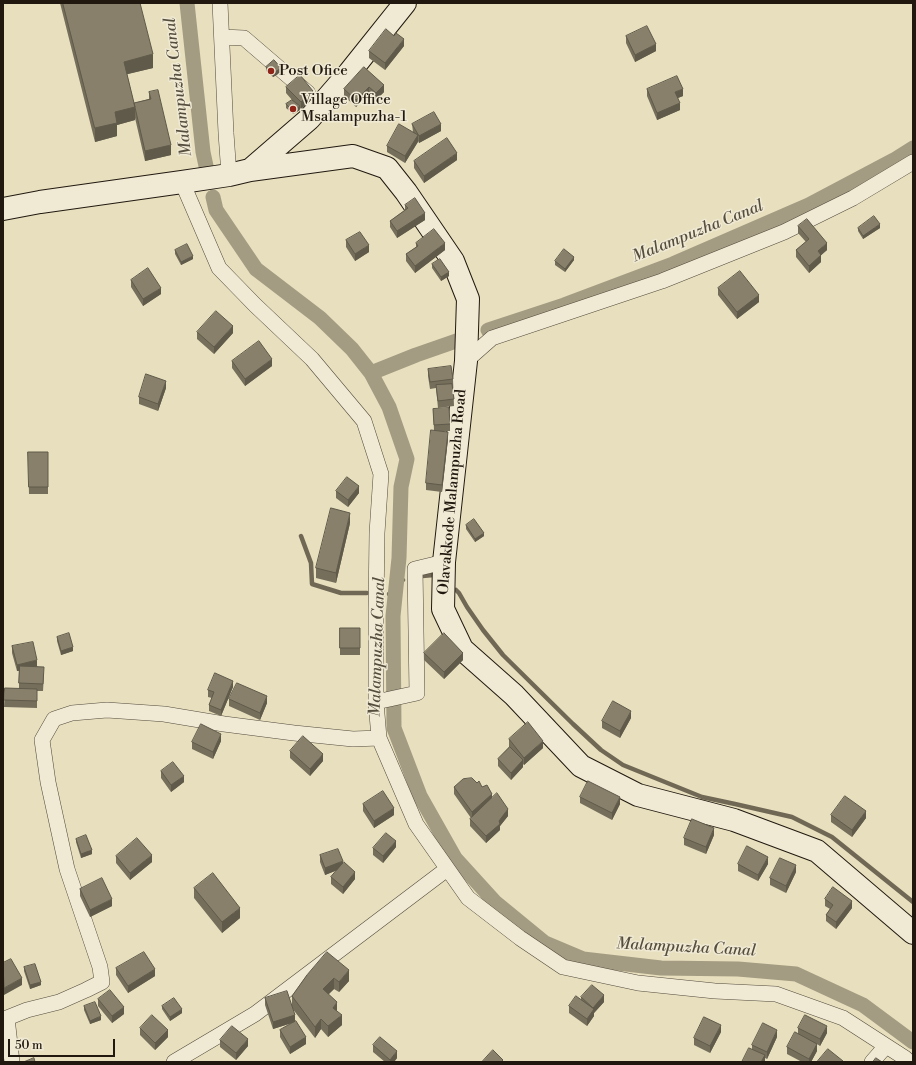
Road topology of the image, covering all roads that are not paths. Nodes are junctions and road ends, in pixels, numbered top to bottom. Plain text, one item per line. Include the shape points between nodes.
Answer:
1 (220, 3) edge
2 (405, 3) edge
3 (222, 37) junction
4 (321, 104) junction
5 (913, 162) edge
6 (250, 170) junction
7 (229, 175) junction
8 (182, 182) junction
9 (3, 209) edge
10 (466, 361) junction
11 (444, 562) junction
12 (376, 702) junction
13 (379, 738) junction
14 (447, 869) junction
15 (913, 933) edge
16 (886, 1046) junction
17 (12, 1062) edge
18 (174, 1062) edge
19 (872, 1062) edge
20 (909, 1062) edge

1 - 3 street
2 - 4 main road
3 - 4 street via 244,38
3 - 7 street
4 - 6 main road via 309,119
5 - 10 street via 854,198 784,232 662,281 492,338
6 - 7 main road, Olavakkode Malampuzha Road
6 - 10 main road, Olavakkode Malampuzha Road via 353,156 387,168 453,261 468,299
7 - 8 main road, Olavakkode Malampuzha Road
8 - 9 main road, Olavakkode Malampuzha Road
8 - 12 street via 219,268 312,359 364,421 381,474 377,533
10 - 11 main road, Olavakkode Malampuzha Road
11 - 12 street via 415,569 417,693
11 - 15 main road, Olavakkode Malampuzha Road via 443,609 462,649 514,695 581,766 638,796 734,820 817,851
12 - 13 street
13 - 14 street via 416,824
13 - 17 street via 353,739 294,733 164,714 108,710 72,713 54,719 42,740 48,782 67,870 100,967 102,982 59,1002 7,1018
14 - 16 street via 468,898 563,967 638,983 776,994 843,1018
14 - 18 street via 255,1014
16 - 19 street
16 - 20 street

